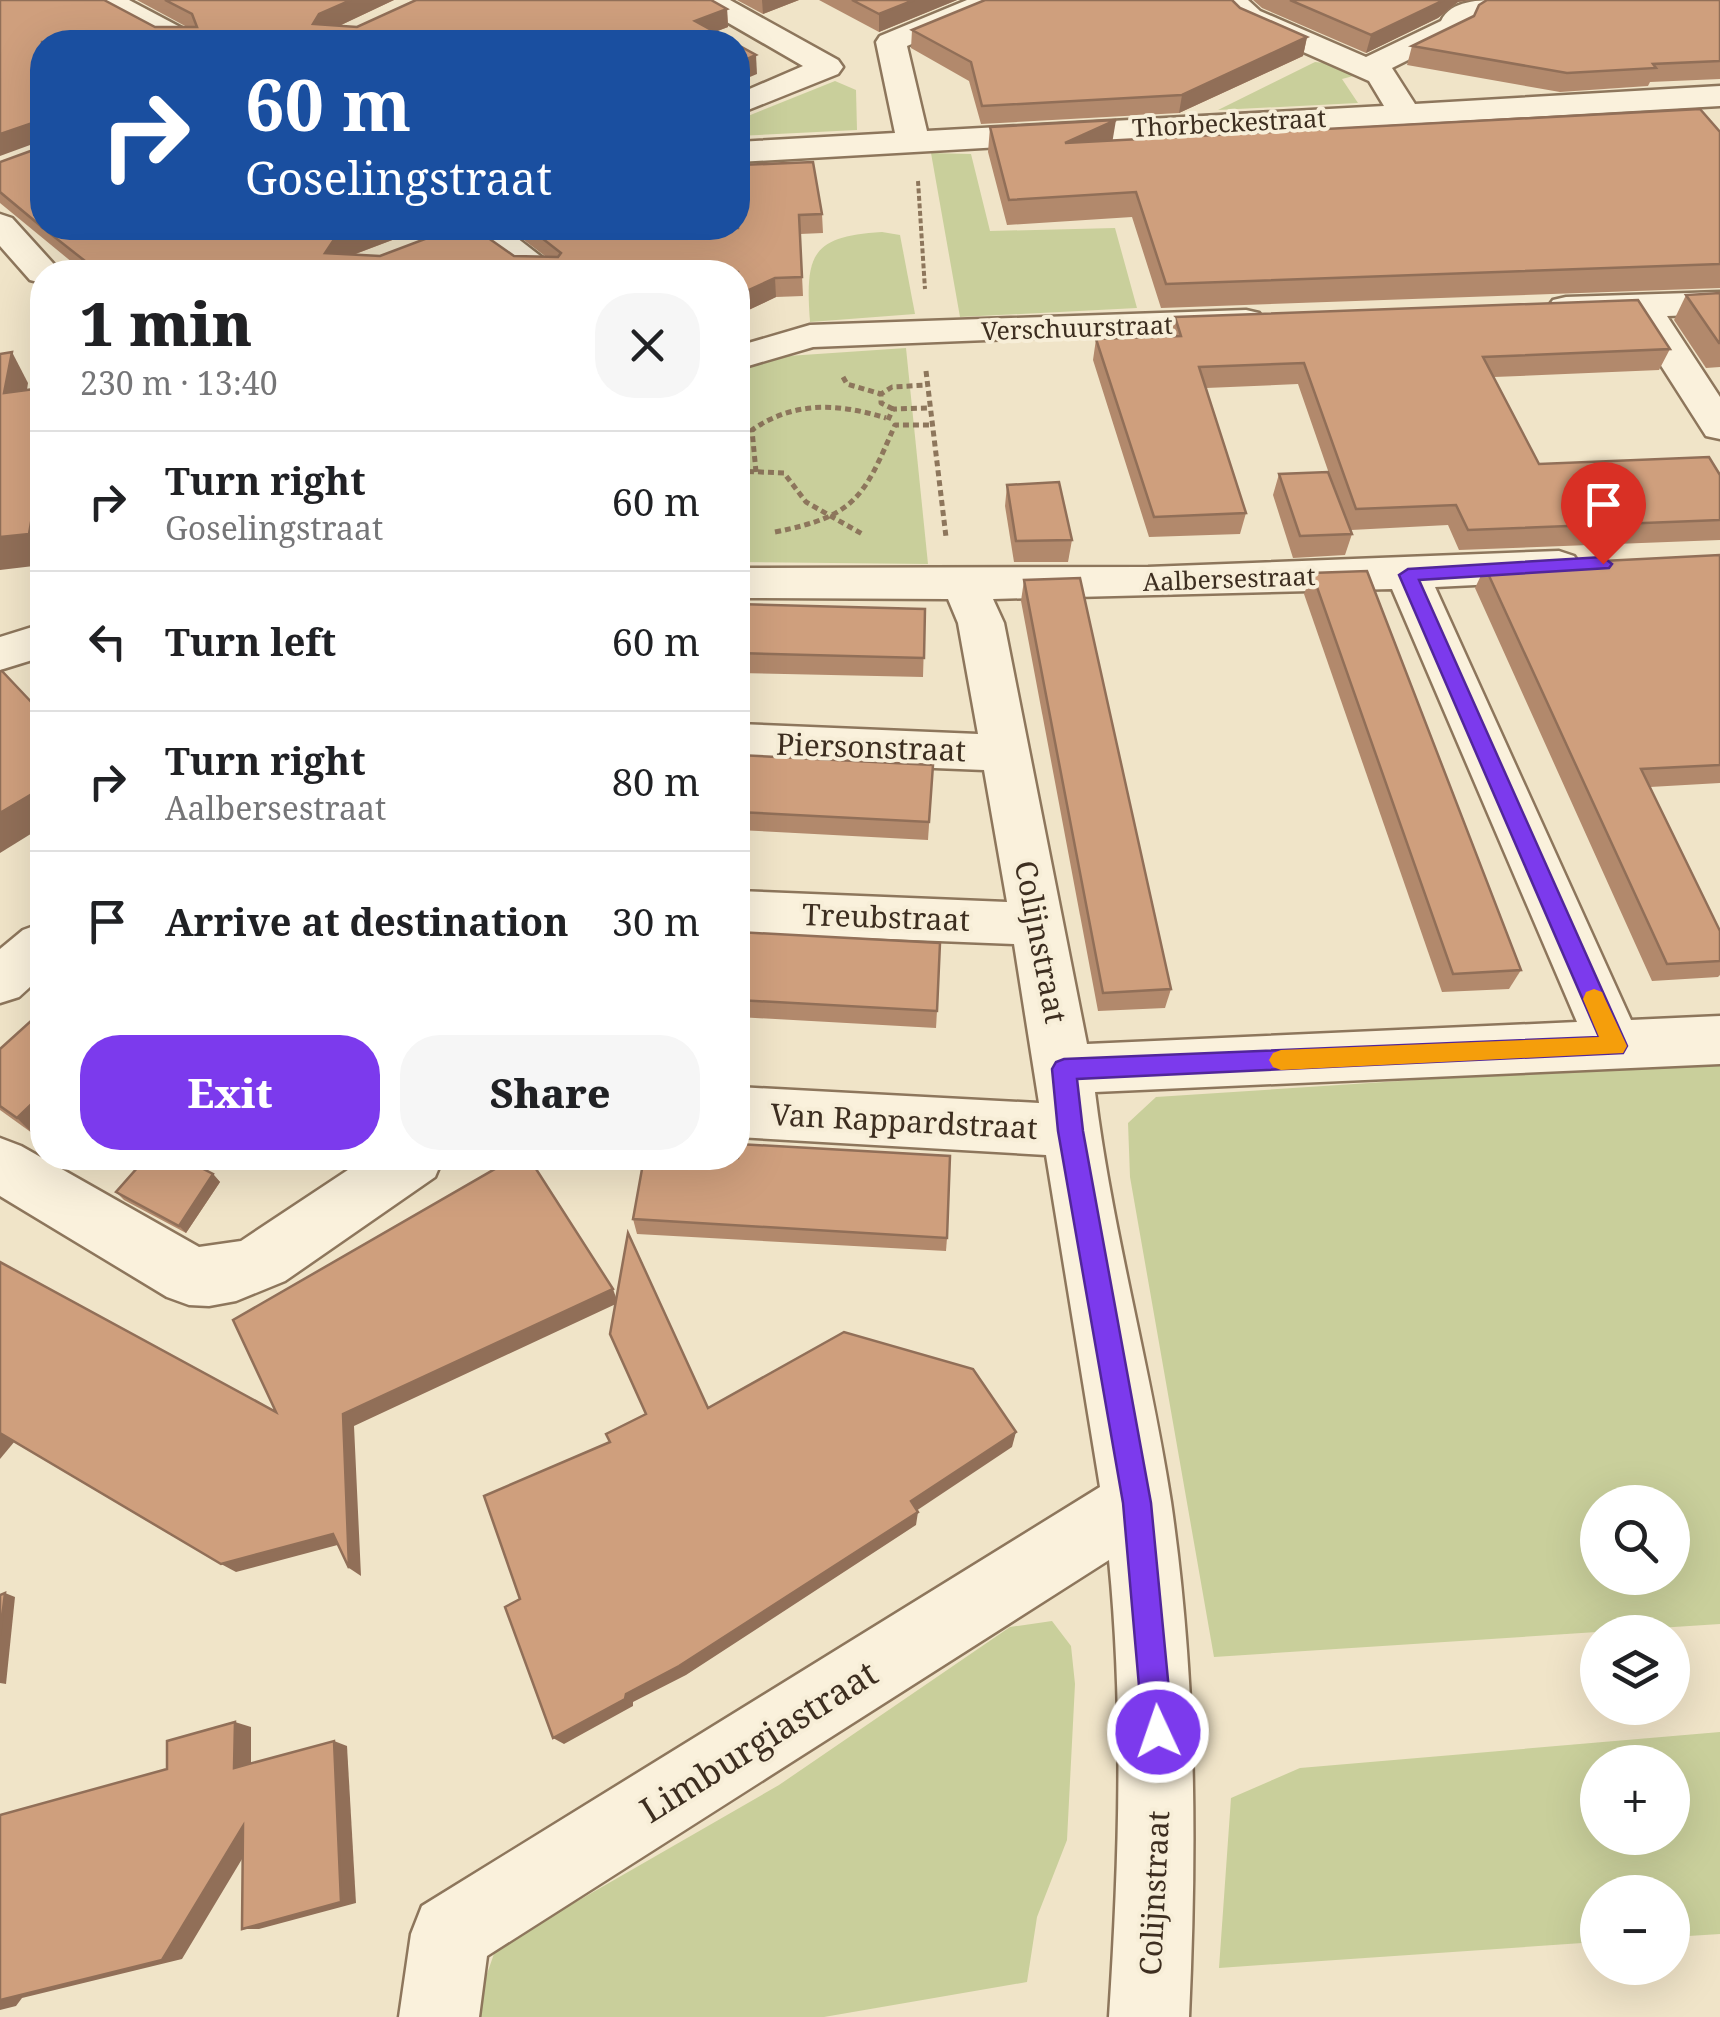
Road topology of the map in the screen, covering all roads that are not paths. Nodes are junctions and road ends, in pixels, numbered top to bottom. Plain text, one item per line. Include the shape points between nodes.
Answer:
1 (106, 0) edge
2 (708, 0) edge
3 (992, 0) edge
4 (1231, 0) edge
5 (1486, 0) edge
6 (163, 30) edge
7 (1367, 69) junction
8 (1720, 96) edge
9 (750, 101) edge
10 (1405, 114) junction
11 (913, 140) junction
12 (750, 151) edge
13 (0, 225) edge
14 (499, 240) edge
15 (31, 260) edge
16 (526, 260) edge
17 (1720, 303) edge
18 (1641, 305) junction
19 (1522, 310) edge
20 (1285, 320) edge
21 (750, 354) edge
22 (1720, 426) edge
23 (1603, 564) edge
24 (1408, 575) junction
25 (750, 583) edge
26 (965, 586) junction
27 (30, 644) edge
28 (0, 654) edge
29 (750, 742) edge
30 (1004, 753) junction
31 (750, 912) edge
32 (1036, 924) junction
33 (30, 956) edge
34 (0, 980) edge
35 (1720, 1040) edge
36 (1615, 1046) junction
37 (1067, 1100) junction
38 (750, 1112) edge
39 (0, 1165) edge
40 (396, 1170) edge
41 (1137, 1503) junction
42 (439, 2017) edge
43 (1149, 2017) edge

1 - 6 street
2 - 9 street via 827,67
3 - 11 street via 891,42
4 - 7 street via 1249,17
5 - 7 street via 1455,24
7 - 10 street via 1381,75
8 - 10 street, Thorbeckestraat
10 - 11 street, Thorbeckestraat
11 - 12 street, Thorbeckestraat
13 - 15 street
14 - 16 street
17 - 18 street
18 - 19 street
18 - 22 street
20 - 21 street, Verschuurstraat via 810,336
23 - 24 street, Aalbersestraat
24 - 26 street, Aalbersestraat
24 - 36 street
25 - 26 street, Aalbersestraat
26 - 30 street, Colijnstraat via 982,623
27 - 28 street
29 - 30 street, Piersonstraat
30 - 32 street, Colijnstraat
31 - 32 street, Treubstraat
32 - 37 street, Colijnstraat
33 - 34 street
35 - 36 street, Van Rappardstraat
36 - 37 street, Van Rappardstraat
37 - 38 street, Van Rappardstraat
37 - 41 street, Colijnstraat
39 - 40 street via 188,1276 217,1278 263,1261
41 - 42 street, Limburgiastraat via 450,1934
41 - 43 street, Colijnstraat via 1160,1816

